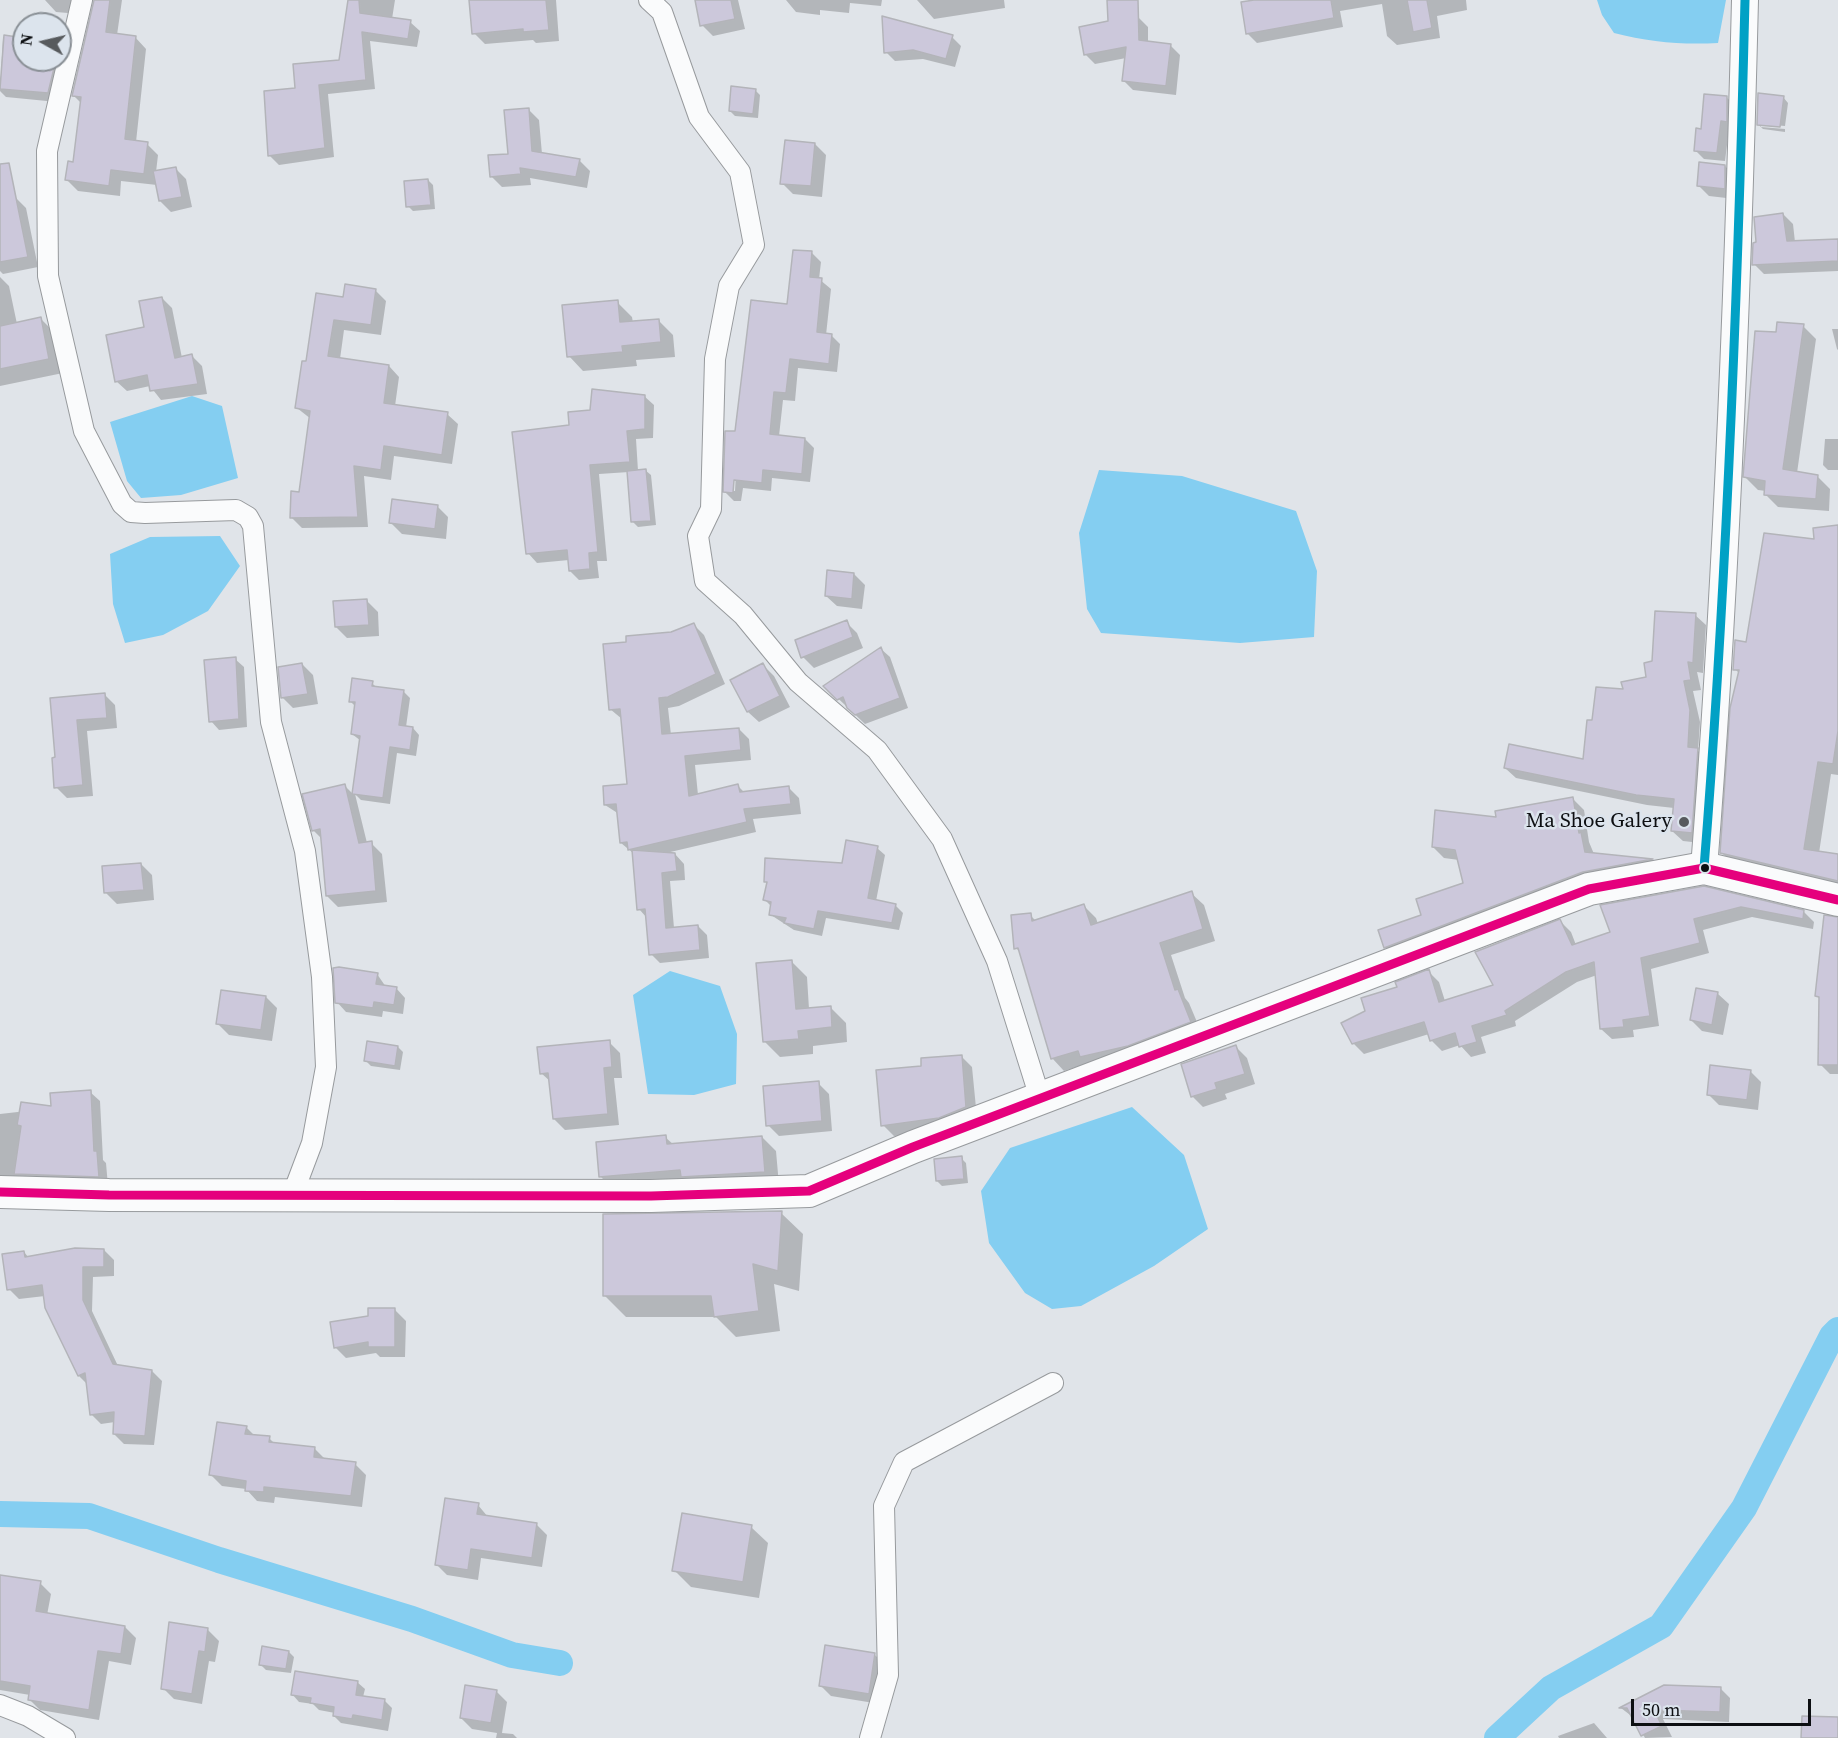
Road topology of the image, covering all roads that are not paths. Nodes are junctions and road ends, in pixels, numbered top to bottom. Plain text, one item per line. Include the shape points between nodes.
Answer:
1 (82, 0) edge
2 (649, 0) edge
3 (1745, 0) edge
4 (1704, 868) junction
5 (1838, 900) edge
6 (1040, 1098) junction
7 (0, 1192) edge
8 (292, 1196) junction
9 (1053, 1383) dead end
10 (0, 1705) edge
11 (65, 1738) edge
12 (870, 1738) edge

1 - 8 street via 47,151 48,276 84,431 122,504 138,513 236,510 254,526 271,722 305,850 322,977 326,1067 312,1143
2 - 6 street via 662,12 699,117 740,172 754,245 729,286 715,359 711,509 698,536 705,582 743,615 798,682 877,750 942,839 997,961
3 - 4 street via 1740,219 1716,724
4 - 5 main road
4 - 6 main road via 1589,889
6 - 8 main road via 809,1191 651,1196
7 - 8 main road
9 - 12 street via 904,1462 884,1506 888,1675
10 - 11 street

